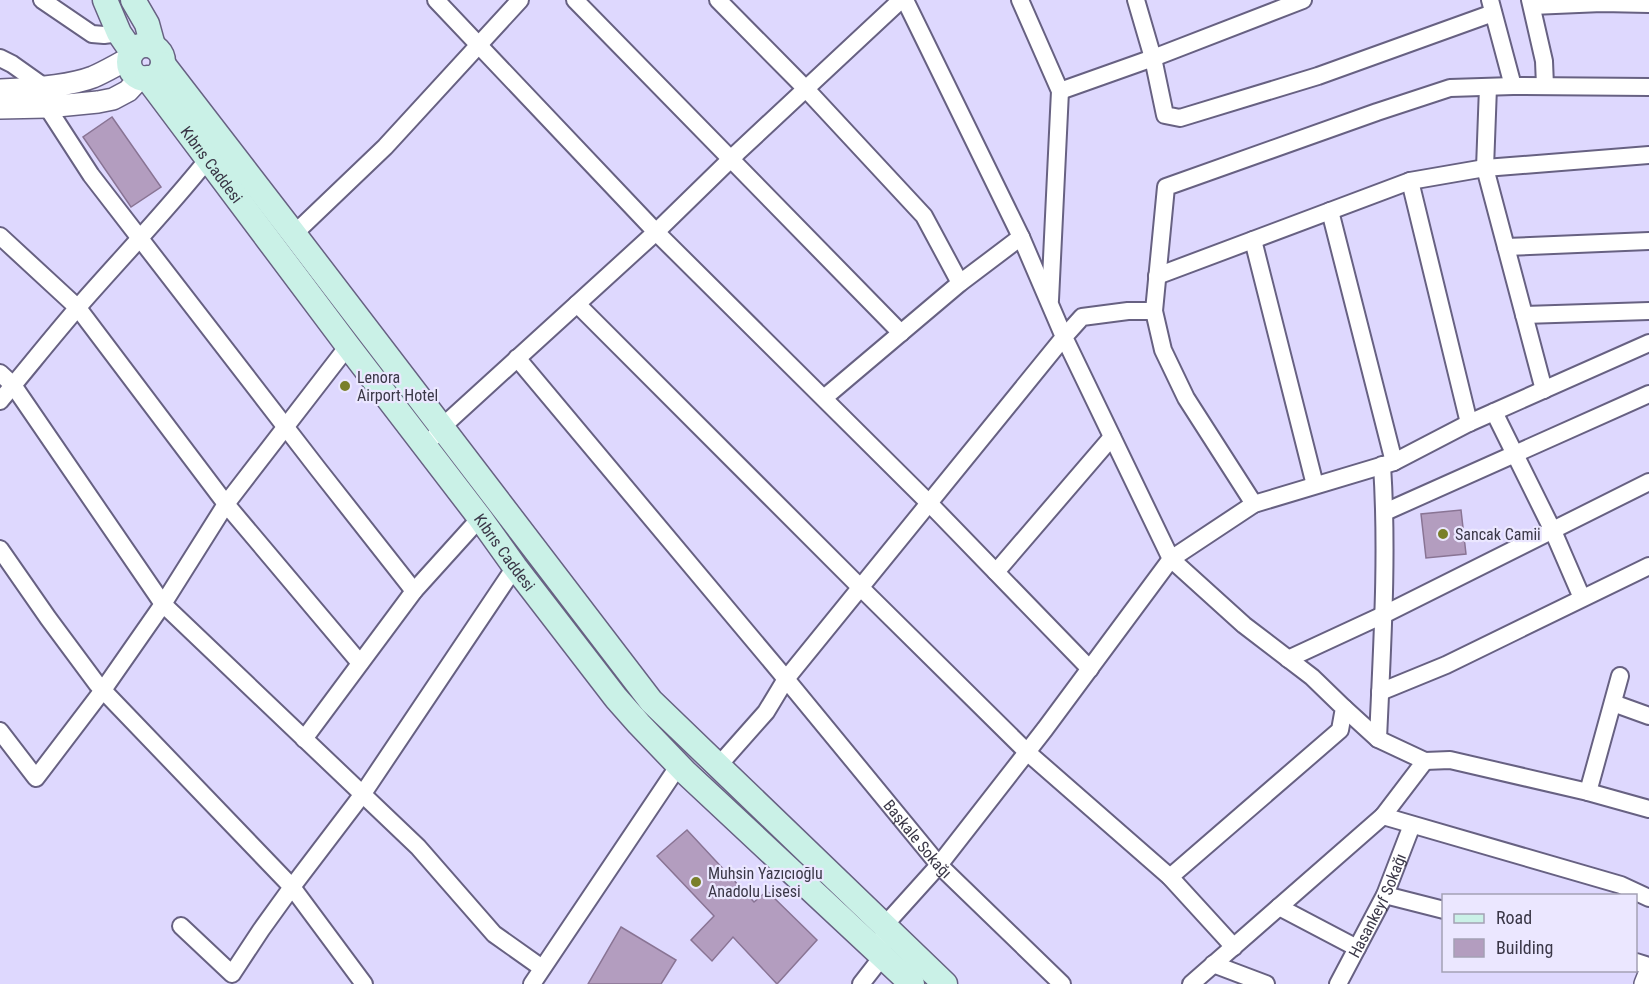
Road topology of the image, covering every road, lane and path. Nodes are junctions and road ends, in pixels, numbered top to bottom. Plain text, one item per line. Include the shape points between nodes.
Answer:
1 (42, 0) edge
2 (105, 0) edge
3 (133, 0) edge
4 (436, 0) edge
5 (520, 0) edge
6 (575, 0) edge
7 (718, 0) edge
8 (901, 0) edge
9 (905, 0) edge
10 (1020, 0) edge
11 (1136, 0) edge
12 (1304, 0) edge
13 (1531, 3) edge
14 (1649, 4) edge
15 (1491, 6) edge
16 (480, 45) junction
17 (0, 58) edge
18 (141, 58) junction
19 (1153, 58) junction
20 (1513, 86) junction
21 (1545, 86) junction
22 (1488, 87) junction
23 (1649, 87) edge
24 (806, 89) junction
25 (0, 90) edge
26 (1060, 91) junction
27 (45, 97) junction
28 (0, 108) edge
29 (1649, 155) edge
30 (208, 159) junction
31 (731, 159) junction
32 (1485, 168) junction
33 (1410, 181) junction
34 (1330, 211) junction
35 (656, 232) junction
36 (294, 234) junction
37 (0, 236) edge
38 (140, 237) junction
39 (1021, 237) junction
40 (1253, 240) junction
41 (1649, 241) edge
42 (1506, 248) junction
43 (1158, 276) junction
44 (960, 283) junction
45 (1049, 303) junction
46 (577, 304) junction
47 (78, 308) junction
48 (1154, 311) junction
49 (1649, 311) edge
50 (1524, 315) junction
51 (901, 333) junction
52 (1064, 337) junction
53 (1649, 343) edge
54 (348, 346) junction
55 (517, 358) junction
56 (0, 373) edge
57 (13, 386) junction
58 (1544, 390) junction
59 (1649, 394) edge
60 (824, 398) junction
61 (0, 401) edge
62 (1494, 412) junction
63 (1469, 423) junction
64 (442, 427) junction
65 (286, 428) junction
66 (1112, 436) junction
67 (426, 447) junction
68 (1515, 454) junction
69 (1388, 464) junction
70 (1649, 482) edge
71 (1315, 485) junction
72 (929, 503) junction
73 (226, 504) junction
74 (1254, 504) junction
75 (1385, 512) junction
76 (480, 518) junction
77 (1552, 531) junction
78 (0, 549) edge
79 (1171, 559) junction
80 (1649, 566) edge
81 (515, 567) junction
82 (996, 572) junction
83 (861, 588) junction
84 (414, 591) junction
85 (1582, 598) junction
86 (163, 604) junction
87 (1383, 615) junction
88 (1288, 659) junction
89 (360, 663) junction
90 (1090, 669) junction
91 (1620, 676) dead end
92 (786, 679) junction
93 (102, 690) junction
94 (1380, 692) junction
95 (1613, 703) junction
96 (1344, 708) junction
97 (1649, 716) edge
98 (0, 731) edge
99 (304, 739) junction
100 (1378, 739) junction
101 (1027, 752) junction
102 (1425, 761) junction
103 (679, 765) junction
104 (718, 765) junction
105 (1588, 792) junction
106 (362, 795) junction
107 (1649, 809) edge
108 (1383, 816) junction
109 (1412, 825) junction
110 (939, 865) junction
111 (1170, 877) junction
112 (292, 887) junction
113 (1385, 895) junction
114 (1649, 898) edge
115 (1279, 907) junction
116 (1442, 910) edge
117 (181, 926) dead end
118 (884, 926) junction
119 (1234, 947) junction
120 (1357, 948) junction
121 (882, 957) junction
122 (1213, 964) junction
123 (542, 968) junction
124 (1649, 974) edge
125 (1342, 983) edge
126 (364, 984) edge
127 (532, 984) edge
128 (861, 984) edge
129 (912, 984) edge
130 (945, 984) edge
131 (1062, 984) edge
132 (1191, 984) edge
133 (1266, 984) edge
134 (1645, 984) edge

1 - 18 street via 92,34 104,35
2 - 18 main road, Kıbrıs Caddesi
3 - 18 main road via 147,24
4 - 16 street
5 - 16 street
6 - 31 street
7 - 24 street
8 - 24 street
9 - 39 street
10 - 26 street
11 - 19 street
12 - 19 street
13 - 14 street
13 - 21 street via 1544,61
15 - 19 street via 1318,76 1180,118 1165,115
15 - 20 street
16 - 35 street
16 - 36 street via 385,147
17 - 27 street via 26,73
18 - 27 street
18 - 27 street via 128,91 113,99 98,102
18 - 30 main road, Kıbrıs Caddesi
18 - 36 main road
19 - 26 street
20 - 21 street
20 - 22 street
21 - 23 street
22 - 32 street
22 - 43 street via 1450,88 1166,186
24 - 31 street
24 - 44 street via 924,216
25 - 27 street
26 - 45 street
27 - 28 street
27 - 38 street via 91,175
29 - 32 street
30 - 38 street
30 - 54 main road, Kıbrıs Caddesi
31 - 35 street
31 - 51 street
32 - 33 street
32 - 42 street
33 - 34 street
33 - 63 street
34 - 40 street
34 - 69 street
35 - 46 street
35 - 60 street
36 - 64 main road
37 - 47 street
38 - 47 street
38 - 65 street
39 - 44 street
39 - 45 street
40 - 43 street
40 - 71 street
41 - 42 street
42 - 50 street
43 - 48 street
44 - 51 street
45 - 52 street
46 - 55 street
46 - 83 street
47 - 57 street
47 - 73 street
48 - 52 street via 1082,317
48 - 74 street via 1162,350 1186,398
49 - 50 street
50 - 58 street
51 - 60 street
52 - 66 street
52 - 72 street
53 - 58 street
54 - 65 street
54 - 67 main road, Kıbrıs Caddesi
55 - 64 street
55 - 92 street, Başkale Sokağı
56 - 57 street
57 - 61 street
57 - 86 street
58 - 62 street
59 - 68 street
60 - 72 street
62 - 63 street
62 - 68 street
63 - 69 street
64 - 67 street
64 - 104 main road via 639,687
65 - 73 street
65 - 84 street
66 - 79 street
66 - 82 street
67 - 76 main road, Kıbrıs Caddesi
68 - 75 street
68 - 77 street
69 - 71 street
69 - 75 street
70 - 77 street
71 - 74 street
72 - 82 street
72 - 83 street
73 - 86 street
73 - 89 street
74 - 79 street
75 - 87 street
76 - 81 main road, Kıbrıs Caddesi
76 - 84 street
77 - 85 street
77 - 87 street
78 - 93 street
79 - 88 street
79 - 90 street
80 - 85 street
81 - 103 main road, Kıbrıs Caddesi via 616,698
81 - 106 street
82 - 90 street
83 - 92 street
83 - 101 street
84 - 89 street
85 - 94 street via 1446,665
86 - 93 street
86 - 99 street
87 - 88 street
87 - 94 street
88 - 96 street
89 - 99 street
90 - 101 street
91 - 95 street
92 - 104 street via 766,711
92 - 110 street, Başkale Sokağı
93 - 98 street via 36,778
93 - 112 street
94 - 100 street
95 - 97 street
95 - 105 street
96 - 100 street
96 - 111 street via 1340,730
99 - 106 street
100 - 102 street
101 - 110 street
101 - 111 street
102 - 105 street via 1450,760
102 - 108 street
103 - 121 main road, Kıbrıs Caddesi
103 - 123 street
104 - 118 main road
105 - 107 street
106 - 112 street
106 - 123 street via 418,847 494,934
108 - 109 street
108 - 115 street
109 - 113 street, Hasankeyf Sokağı
109 - 114 street via 1621,885
110 - 118 street
110 - 131 street, Başkale Sokağı
111 - 119 street
112 - 117 street via 232,974
112 - 126 street
113 - 116 street
113 - 120 street, Hasankeyf Sokağı
115 - 119 street
115 - 120 street
118 - 121 street
118 - 130 main road
119 - 122 street
120 - 125 street, Hasankeyf Sokağı
121 - 128 street
121 - 129 main road, Kıbrıs Caddesi
122 - 132 street
122 - 133 street
123 - 127 street
124 - 134 street

